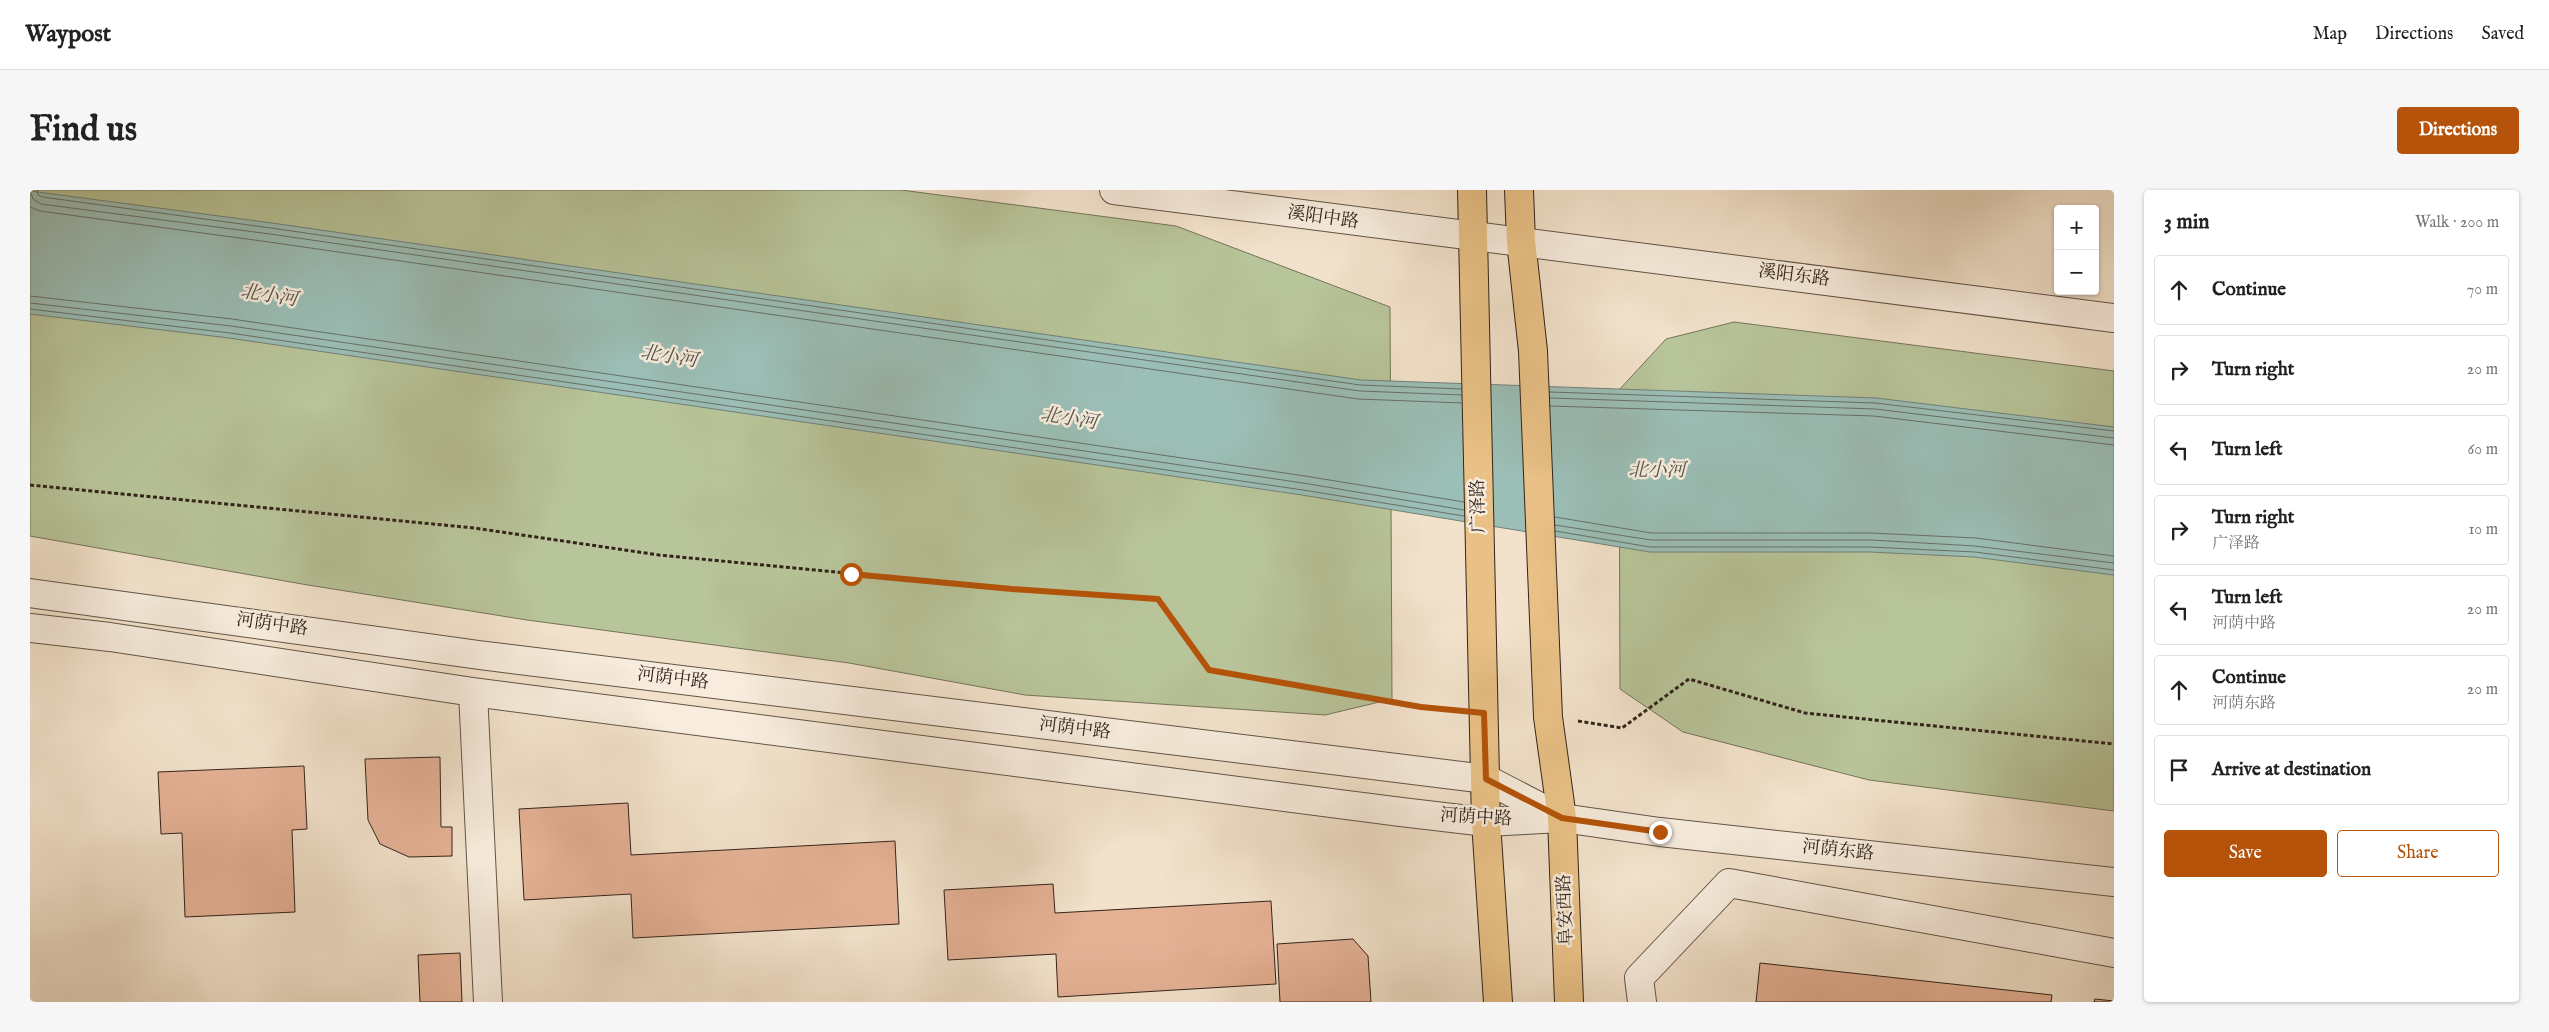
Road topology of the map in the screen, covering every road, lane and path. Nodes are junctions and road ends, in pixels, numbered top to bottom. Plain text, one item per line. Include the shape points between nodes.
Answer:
1 (1114, 190) edge
2 (1472, 190) edge
3 (1519, 190) edge
4 (1473, 238) junction
5 (1521, 241) junction
6 (2114, 318) edge
7 (30, 486) edge
8 (30, 593) edge
9 (30, 628) edge
10 (473, 692) junction
11 (1484, 713) junction
12 (1548, 717) junction
13 (2114, 744) edge
14 (1486, 779) junction
15 (1562, 818) junction
16 (1486, 822) junction
17 (2114, 882) edge
18 (2114, 953) edge
19 (488, 1002) edge
20 (1498, 1002) edge
21 (1569, 1002) edge
22 (1642, 1002) edge

1 - 4 street, 溪阳中路
2 - 4 main road, 广泽路
3 - 5 main road
4 - 5 street, 溪阳东路
4 - 11 main road, 广泽路
5 - 6 street, 溪阳东路
5 - 12 main road via 1533,352
7 - 11 path via 474,528 669,556 1012,589 1158,599 1209,670 1421,707
8 - 14 street, 河荫中路 via 479,655
9 - 10 street, 河荫中路 via 119,638
10 - 16 street, 河荫中路
10 - 19 street
11 - 14 main road, 广泽路
12 - 13 path via 1622,728 1689,679 1805,713
12 - 15 main road
14 - 15 street, 河荫中路
14 - 16 main road, 广泽路
15 - 16 street, 河荫中路
15 - 17 street, 河荫东路 via 1660,832
15 - 21 main road, 阜安西路
16 - 20 main road
18 - 22 street via 1728,883 1639,978

